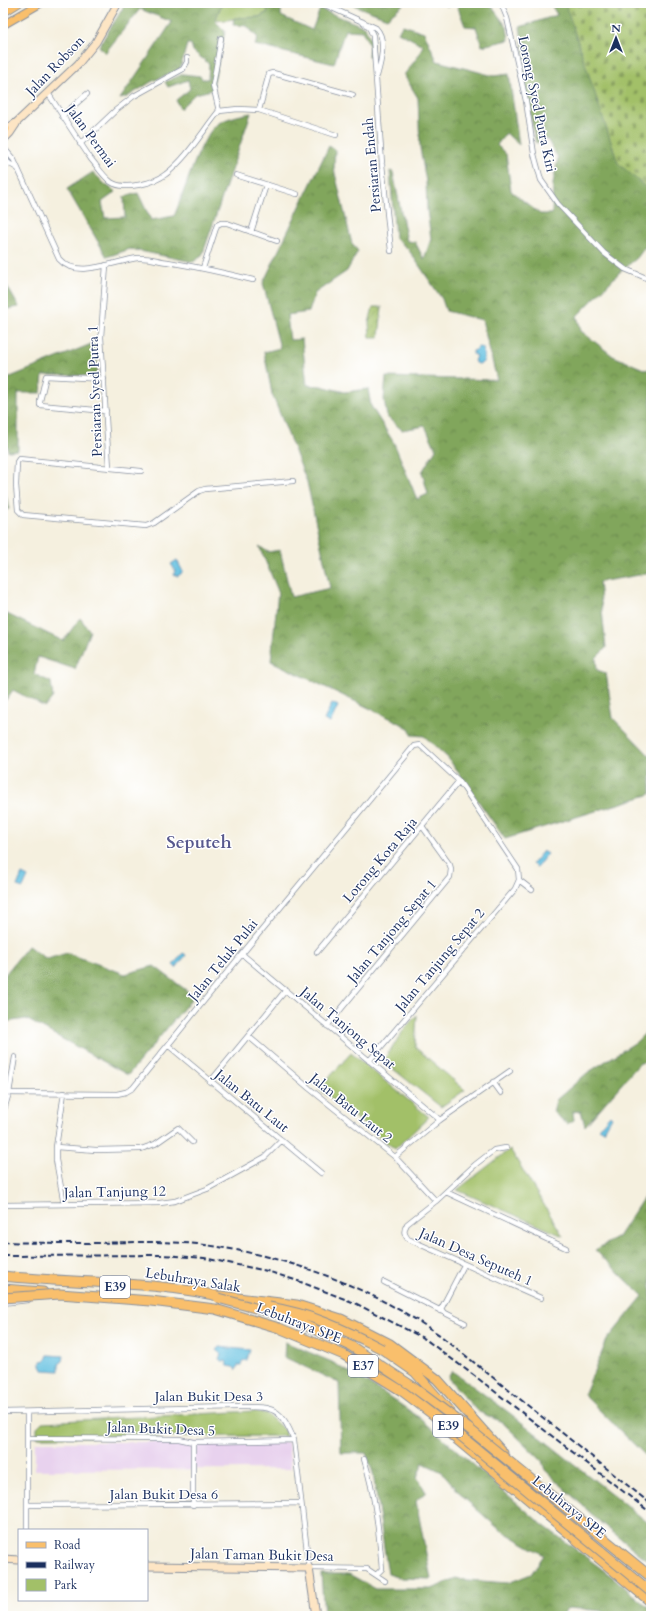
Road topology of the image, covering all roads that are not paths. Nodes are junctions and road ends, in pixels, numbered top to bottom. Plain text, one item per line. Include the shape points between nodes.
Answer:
1 (7, 3) edge
2 (19, 3) edge
3 (41, 3) edge
4 (118, 3) edge
5 (321, 3) edge
6 (501, 3) edge
7 (3, 5) edge
8 (3, 13) edge
9 (12, 20) junction
10 (363, 22) junction
11 (3, 26) edge
12 (3, 29) edge
13 (221, 38) dead end
14 (187, 58) dead end
15 (377, 78) junction
16 (48, 93) junction
17 (87, 94) dead end
18 (352, 95) dead end
19 (259, 110) junction
20 (219, 112) junction
21 (62, 116) junction
22 (17, 122) junction
23 (4, 130) edge
24 (336, 135) dead end
25 (3, 140) edge
26 (80, 144) junction
27 (3, 147) edge
28 (3, 158) edge
29 (17, 168) junction
30 (236, 175) dead end
31 (266, 185) junction
32 (297, 194) dead end
33 (251, 232) junction
34 (276, 241) dead end
35 (391, 251) dead end
36 (106, 265) junction
37 (203, 268) junction
38 (253, 280) dead end
39 (651, 280) edge
40 (104, 379) junction
41 (106, 411) junction
42 (109, 468) junction
43 (141, 471) dead end
44 (293, 482) dead end
45 (459, 781) junction
46 (422, 826) junction
47 (519, 880) junction
48 (532, 890) dead end
49 (3, 915) edge
50 (3, 923) edge
51 (317, 952) dead end
52 (242, 954) junction
53 (286, 990) junction
54 (327, 1026) junction
55 (248, 1036) junction
56 (169, 1046) junction
57 (15, 1057) dead end
58 (368, 1061) junction
59 (510, 1071) dead end
60 (210, 1082) junction
61 (493, 1082) junction
62 (3, 1093) edge
63 (9, 1093) junction
64 (501, 1093) dead end
65 (64, 1094) junction
66 (3, 1113) edge
67 (440, 1120) junction
68 (282, 1140) junction
69 (192, 1142) dead end
70 (56, 1147) junction
71 (506, 1148) dead end
72 (395, 1157) junction
73 (321, 1174) dead end
74 (446, 1192) junction
75 (436, 1201) junction
76 (64, 1204) junction
77 (3, 1205) edge
78 (566, 1248) dead end
79 (464, 1265) junction
80 (3, 1276) edge
81 (3, 1280) edge
82 (384, 1282) dead end
83 (3, 1289) edge
84 (3, 1294) edge
85 (60, 1294) junction
86 (215, 1296) junction
87 (44, 1297) junction
88 (3, 1298) edge
89 (541, 1298) dead end
90 (3, 1303) edge
91 (440, 1311) junction
92 (465, 1323) dead end
93 (3, 1412) edge
94 (27, 1412) junction
95 (460, 1423) junction
96 (27, 1438) junction
97 (294, 1440) junction
98 (193, 1442) junction
99 (364, 1459) dead end
100 (512, 1464) junction
101 (301, 1503) junction
102 (27, 1505) junction
103 (193, 1505) junction
104 (27, 1529) edge
105 (3, 1559) edge
106 (18, 1560) edge
107 (148, 1566) edge
108 (310, 1568) junction
109 (376, 1575) junction
110 (651, 1576) edge
111 (385, 1581) dead end
112 (651, 1592) edge
113 (651, 1602) edge
114 (316, 1616) edge

1 - 7 street
2 - 8 main road
3 - 9 main road
4 - 16 street, Jalan Robson via 96,42
5 - 10 street, Persiaran Endah
6 - 39 street, Lorong Syed Putra Kiri via 507,18 526,101 534,154 541,180 558,204 604,254 625,269
9 - 11 main road
9 - 12 main road
10 - 15 street, Persiaran Endah via 373,36
10 - 15 street, Persiaran Endah via 376,28 381,35 381,63
13 - 20 street via 213,85
14 - 26 street via 183,69 134,96
15 - 35 street, Persiaran Endah
16 - 21 street, Jalan Permai
16 - 22 street, Jalan Robson
17 - 21 street
18 - 19 street via 273,73 269,74
19 - 20 street via 238,109
19 - 24 street
20 - 26 street, Jalan Permai via 175,166 165,175 142,184 122,186 111,182
21 - 26 street, Jalan Permai
22 - 23 street, Jalan Robson
22 - 25 street, Jalan Robson
27 - 29 street
28 - 29 street
29 - 36 street via 59,259 78,269
30 - 31 street
31 - 32 street
31 - 33 street
33 - 34 street
33 - 37 street via 227,223 217,225
36 - 37 street via 140,258
36 - 40 street, Persiaran Syed Putra 1 via 101,337
37 - 38 street
40 - 41 street, Persiaran Syed Putra 1
40 - 41 street via 46,376 40,405
41 - 42 street, Persiaran Syed Putra 1
42 - 43 street
42 - 44 street via 19,459 16,485 18,510 23,515 150,525 205,489
45 - 46 street, Lorong Kota Raja
45 - 47 street via 518,869
45 - 52 street, Jalan Teluk Pulai via 423,747 414,746
46 - 51 street, Lorong Kota Raja
46 - 54 street, Jalan Tanjong Sepat 1 via 450,865 450,877
47 - 48 street
47 - 58 street, Jalan Tanjung Sepat 2 via 515,889
49 - 50 street
52 - 53 street, Jalan Tanjong Sepat
52 - 56 street, Jalan Teluk Pulai
53 - 54 street, Jalan Tanjong Sepat
53 - 55 street
54 - 58 street, Jalan Tanjong Sepat
55 - 60 street
55 - 72 street, Jalan Batu Laut 2
56 - 60 street, Jalan Batu Laut
56 - 65 street, Jalan Teluk Pulai via 133,1088 126,1092
57 - 63 street
58 - 67 street, Jalan Tanjong Sepat
59 - 61 street
60 - 68 street, Jalan Batu Laut
61 - 64 street
61 - 67 street
62 - 63 street, Jalan Teluk Pulai
63 - 65 street, Jalan Teluk Pulai
63 - 66 street
65 - 70 street
67 - 72 street
68 - 73 street, Jalan Batu Laut
68 - 76 street, Jalan Tanjung 12 via 265,1157 207,1189 175,1201
69 - 70 street via 178,1128 155,1144 141,1149 96,1150
70 - 76 street
71 - 74 street via 494,1150
72 - 75 street, Jalan Batu Laut 2
74 - 75 street
74 - 78 street
75 - 79 street, Jalan Desa Seputeh 1 via 407,1224 404,1234 408,1240
76 - 77 street, Jalan Tanjung 12
79 - 89 street, Jalan Desa Seputeh 1
79 - 91 street
80 - 86 highway, Lebuhraya Salak / E37 via 142,1285
81 - 86 highway, Lebuhraya SPE / E39
82 - 91 street
83 - 85 highway, Lebuhraya SPE / E39, bridge
84 - 87 highway, Lebuhraya Salak / E37
85 - 88 highway, bridge
85 - 112 highway, Lebuhraya SPE / E39, bridge via 215,1309 279,1328 344,1355 402,1391 461,1436
86 - 95 highway, Lebuhraya Salak / E37 via 283,1314 342,1341 401,1376
86 - 95 highway, bridge via 295,1311 344,1329 382,1349 415,1372
86 - 100 highway, Lebuhraya SPE / E39, bridge via 285,1316 351,1346 409,1384
86 - 100 highway, bridge via 297,1305 341,1319 390,1344 437,1379
87 - 90 street
87 - 113 highway, Lebuhraya Salak / E37 via 136,1299 211,1308 279,1326 315,1340 364,1366 396,1388
91 - 92 street
93 - 94 street, Jalan Bukit Desa 3
94 - 96 street
94 - 97 street, Jalan Bukit Desa 3 via 264,1407 272,1409 282,1419
95 - 110 highway, Lebuhraya Salak / E37
96 - 98 street, Jalan Bukit Desa 5 via 179,1439
96 - 102 street
97 - 98 street, Jalan Bukit Desa 5
97 - 101 street, Jalan Bukit Desa 3
98 - 103 street
99 - 109 street via 370,1477 380,1547 382,1569
100 - 110 highway, Lebuhraya SPE / E39, bridge
101 - 103 street, Jalan Bukit Desa 6
101 - 108 street, Jalan Bukit Desa 3
102 - 103 street, Jalan Bukit Desa 6
102 - 104 street
105 - 106 street
107 - 108 street, Jalan Taman Bukit Desa
108 - 109 street, Jalan Taman Bukit Desa via 367,1569
108 - 114 street, Jalan Bukit Desa 3
109 - 111 street, Jalan Taman Bukit Desa

